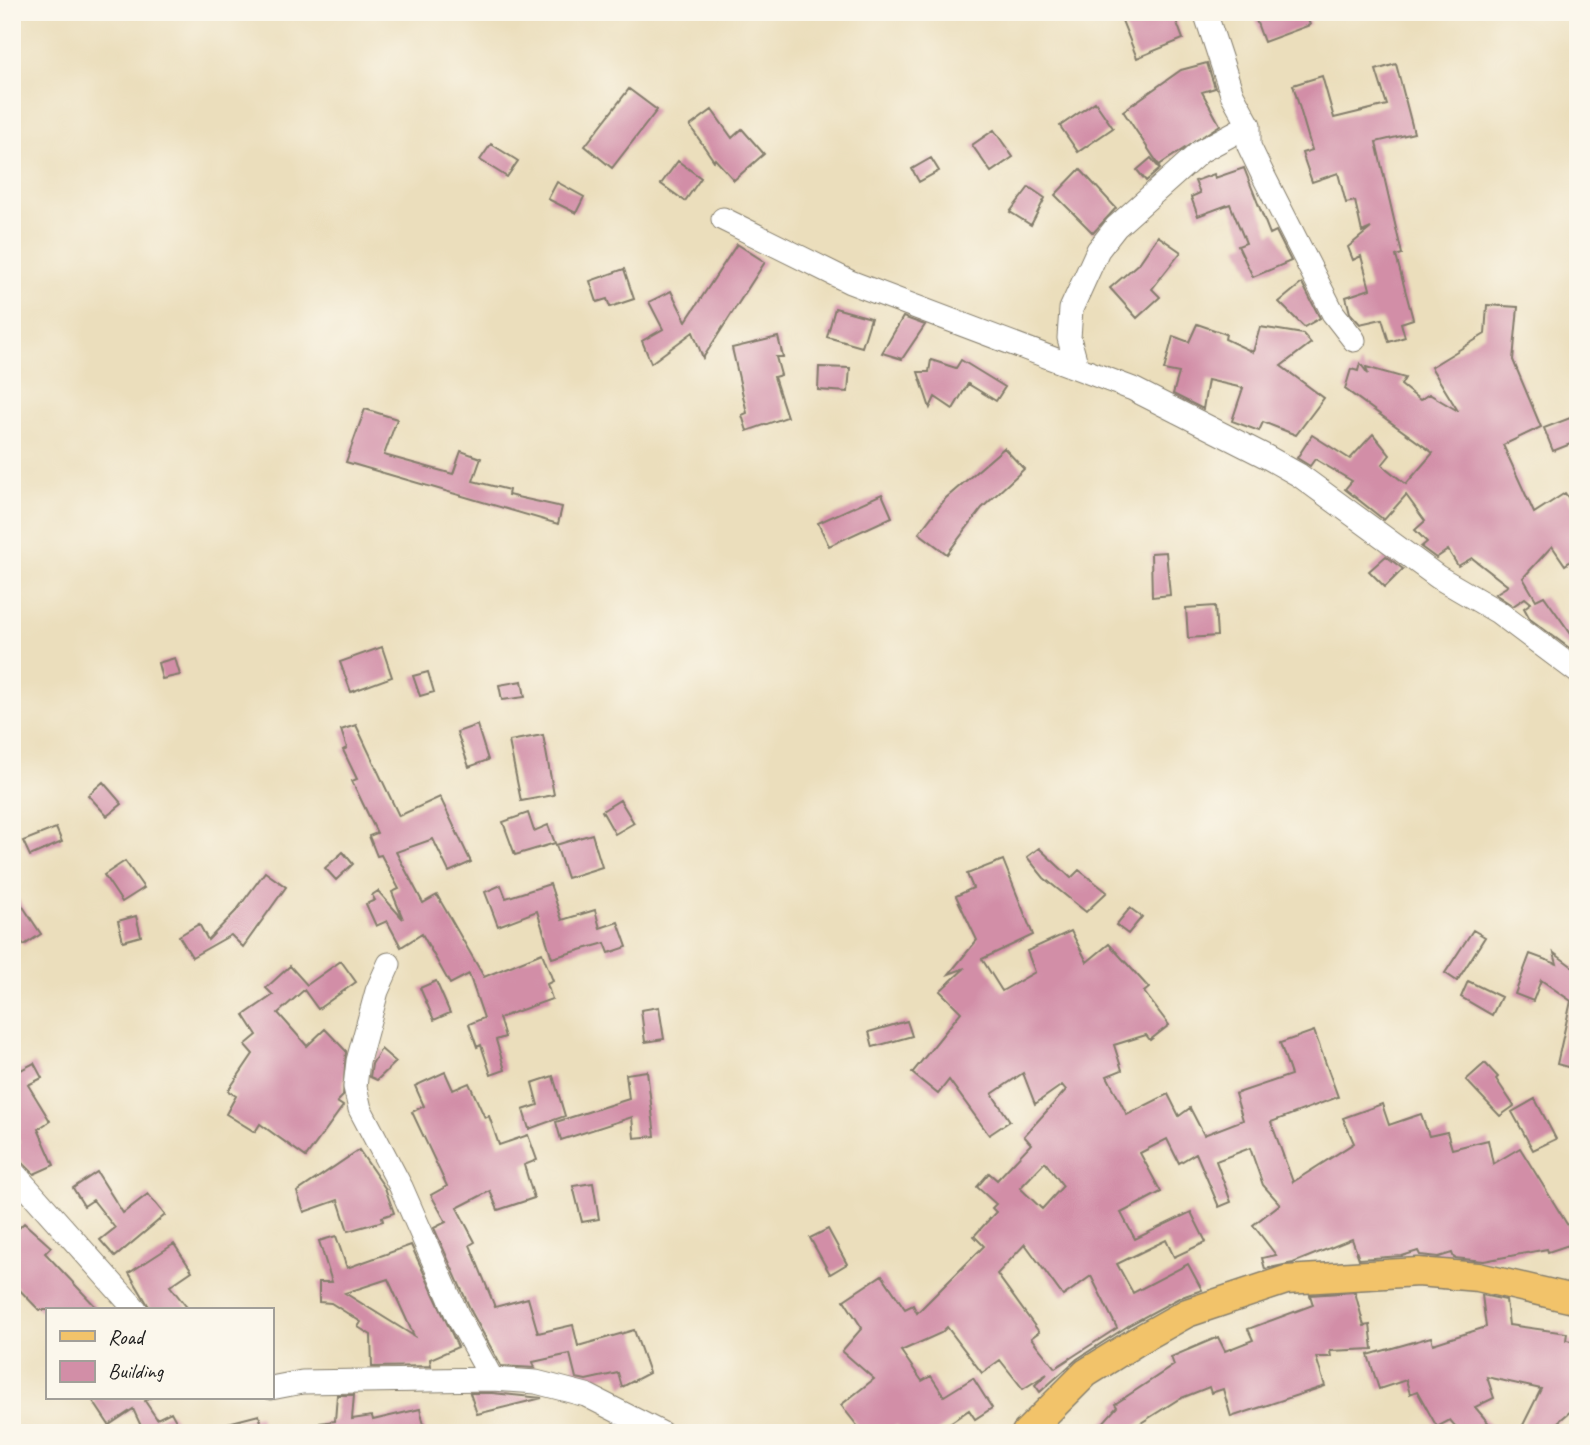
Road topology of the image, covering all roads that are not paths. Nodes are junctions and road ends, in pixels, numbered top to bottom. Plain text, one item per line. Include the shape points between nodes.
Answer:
1 (1205, 12) edge
2 (1249, 125) junction
3 (723, 219) dead end
4 (1354, 340) dead end
5 (1077, 367) junction
6 (1578, 672) edge
7 (389, 964) dead end
8 (12, 1171) edge
9 (1578, 1300) edge
10 (134, 1308) edge
11 (492, 1379) junction
12 (273, 1388) edge
13 (661, 1433) edge
14 (1026, 1433) edge

1 - 2 street via 1232,94
2 - 4 street via 1249,146 1262,173 1333,313
2 - 5 street via 1201,151 1116,227 1098,250 1071,309 1069,338
3 - 5 street via 850,282
5 - 6 street via 1133,389 1299,475
7 - 11 street via 358,1061 355,1087 360,1109
8 - 10 street
9 - 14 main road via 1478,1277 1418,1272 1286,1280 1187,1313 1139,1340 1086,1373
11 - 12 street via 302,1382
11 - 13 street via 564,1387 630,1414

